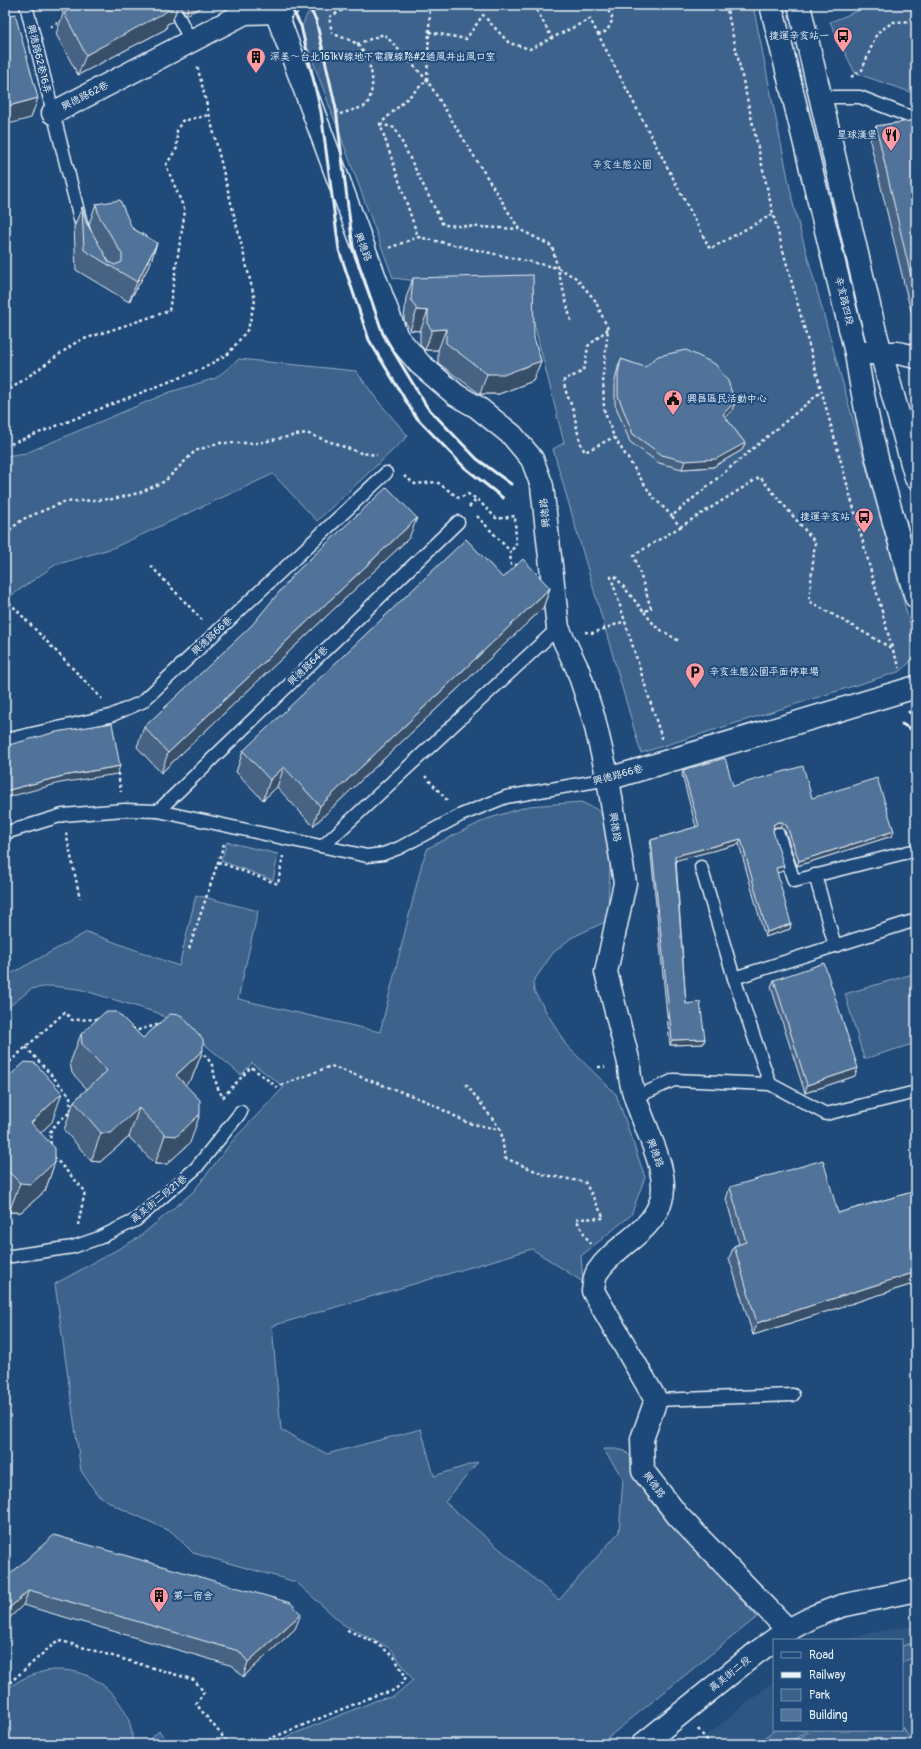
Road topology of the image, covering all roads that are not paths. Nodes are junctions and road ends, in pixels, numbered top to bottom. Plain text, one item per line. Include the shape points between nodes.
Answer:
1 (26, 5) edge
2 (172, 5) edge
3 (771, 5) edge
4 (799, 5) edge
5 (280, 7) edge
6 (191, 42) junction
7 (821, 97) junction
8 (53, 113) junction
9 (916, 119) edge
10 (88, 245) edge
11 (856, 353) junction
12 (882, 354) junction
13 (916, 357) edge
14 (386, 473) road end
15 (916, 478) edge
16 (458, 522) dead end
17 (916, 597) edge
18 (558, 628) junction
19 (916, 687) edge
20 (5, 740) edge
21 (608, 779) junction
22 (158, 811) junction
23 (5, 833) edge
24 (778, 834) dead end
25 (323, 846) junction
26 (916, 850) edge
27 (701, 867) dead end
28 (815, 875) junction
29 (916, 920) edge
30 (835, 946) junction
31 (734, 978) junction
32 (770, 1084) junction
33 (916, 1092) edge
34 (634, 1098) junction
35 (241, 1112) road end
36 (5, 1257) edge
37 (793, 1394) dead end
38 (656, 1400) junction
39 (916, 1590) edge
40 (788, 1630) junction
41 (775, 1639) edge
42 (773, 1641) edge
43 (643, 1744) edge

1 - 8 lane, 興德路62巷16弄
2 - 6 lane
3 - 11 street, 辛亥路四段
4 - 7 street
5 - 6 street, 興德路62巷 via 245,13
5 - 18 street, 興德路 via 316,122 397,337 420,364 456,395 477,407 512,435 532,459 542,486
6 - 8 street, 興德路62巷
7 - 9 lane via 860,97
7 - 12 street
8 - 10 lane, 興德路62巷 via 84,239
11 - 12 street
11 - 17 street, 辛亥路四段 via 867,413 894,526
12 - 13 street via 898,353
12 - 15 street
14 - 20 lane, 興德路66巷 via 142,702 110,716
16 - 22 lane, 興德路64巷
18 - 21 street, 興德路 via 578,670 594,719
18 - 25 lane
19 - 21 street, 興德路66巷
21 - 25 lane, 興德路66巷 via 506,797 461,815 399,848 382,854 367,856
21 - 34 street, 興德路 via 625,883 606,972 629,1063
22 - 23 lane, 興德路66巷 via 124,810 63,815
22 - 25 lane, 興德路66巷
24 - 28 lane via 794,881
26 - 28 lane
27 - 31 lane
28 - 30 lane
29 - 30 lane
30 - 31 lane
31 - 32 lane
32 - 33 lane via 826,1114
32 - 34 lane via 674,1080
34 - 38 street, 興德路 via 664,1175 661,1201 648,1224 610,1257 597,1272 593,1291
35 - 36 lane, 萬美街二段21巷 via 196,1168 136,1220 73,1247
37 - 38 lane
38 - 40 street, 興德路 via 642,1439 642,1472 678,1516
39 - 40 street, 萬美街二段 via 841,1606
40 - 41 street, 萬美街二段
42 - 43 street, 萬美街二段

